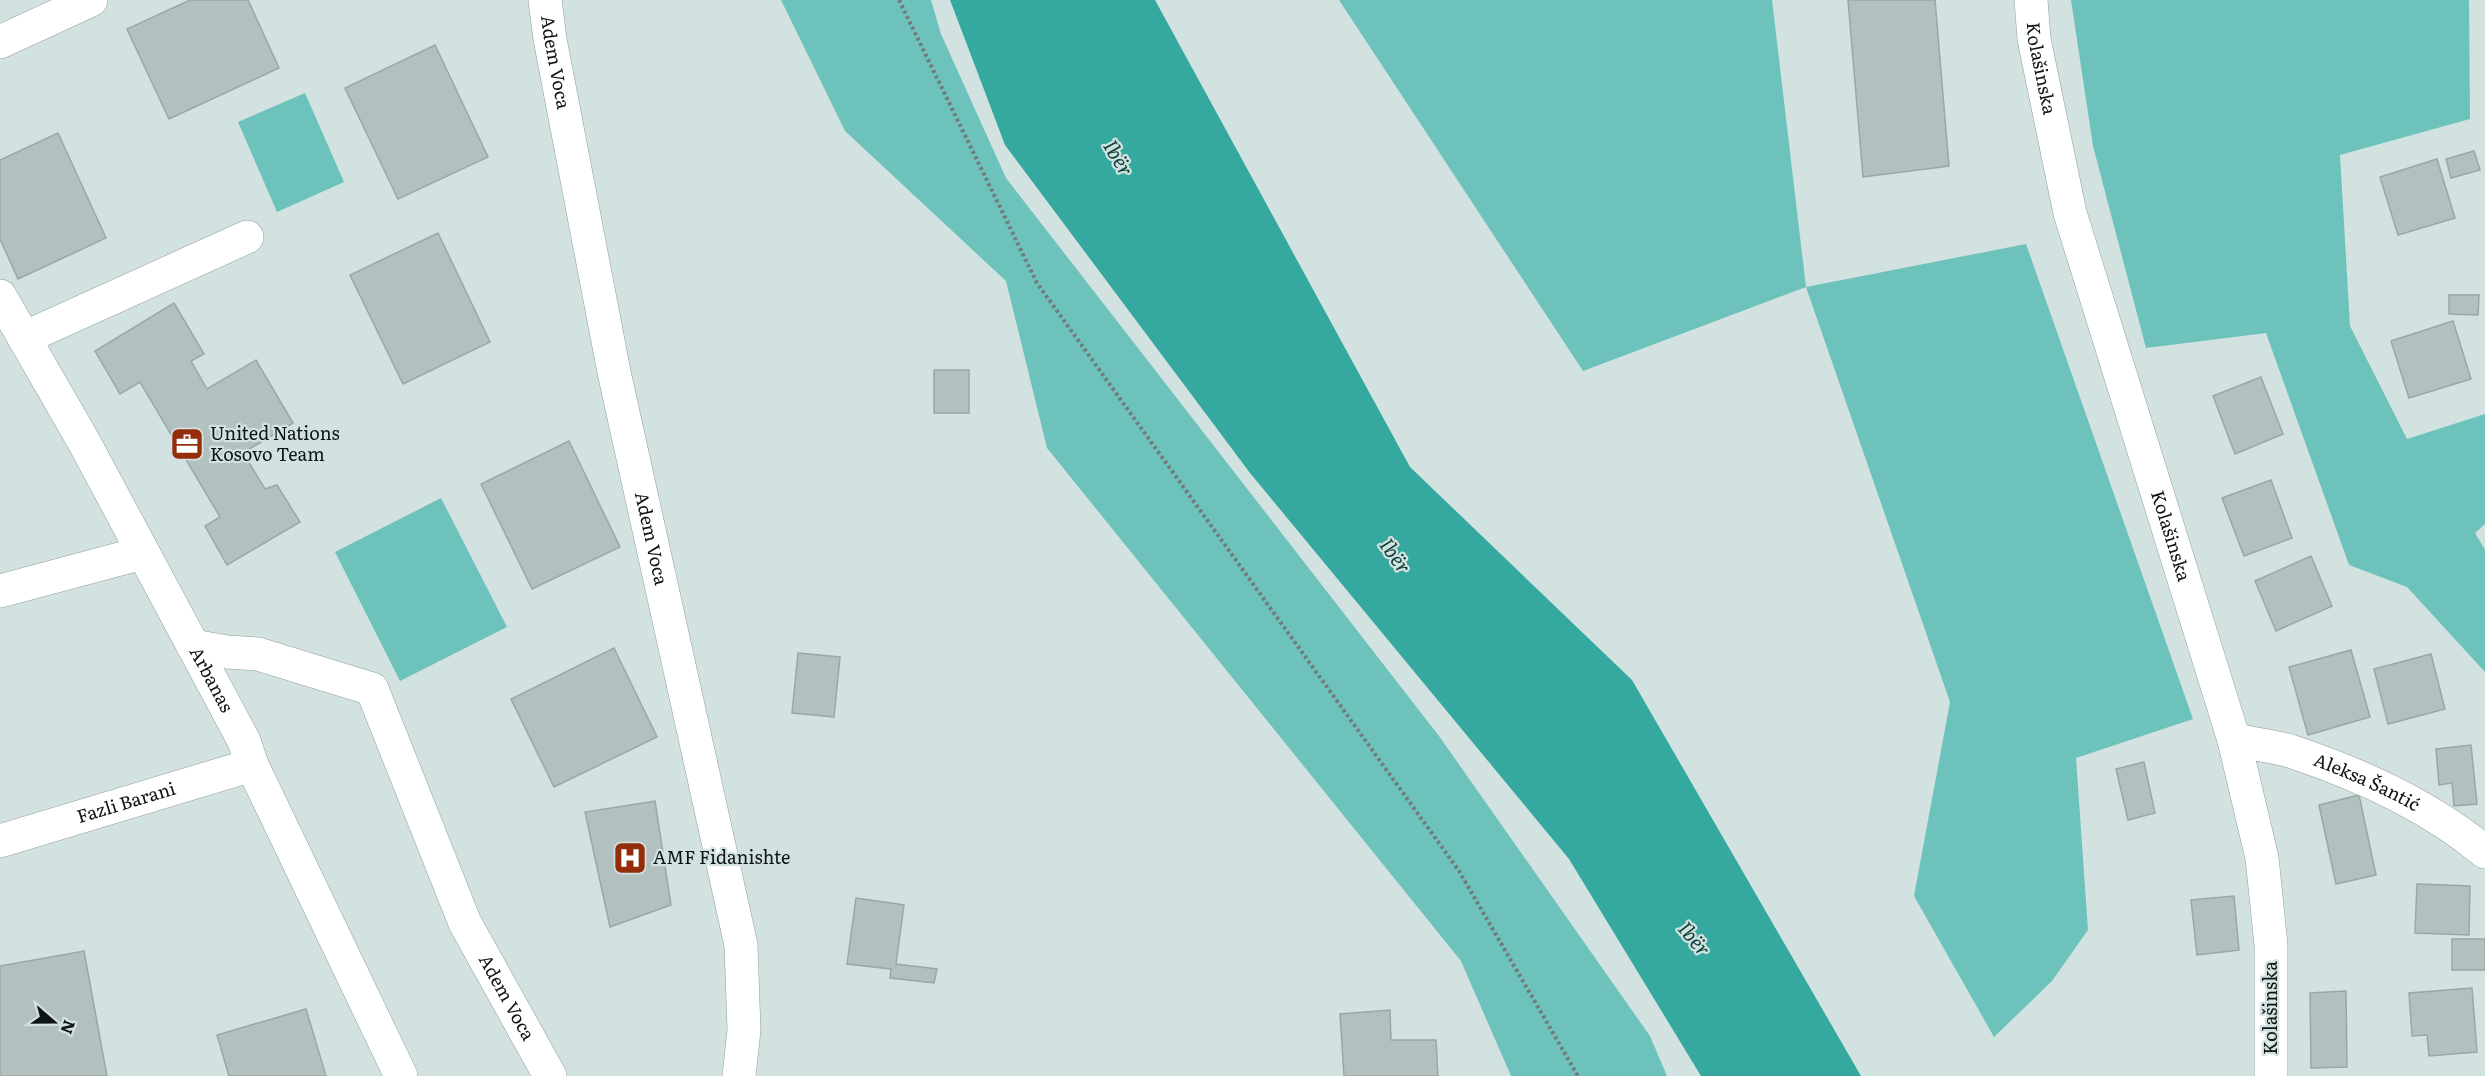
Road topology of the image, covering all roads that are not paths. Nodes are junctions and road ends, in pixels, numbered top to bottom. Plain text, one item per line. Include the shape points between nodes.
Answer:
1 (91, 0) edge
2 (545, 0) edge
3 (2031, 0) edge
4 (0, 42) edge
5 (247, 237) dead end
6 (0, 296) edge
7 (24, 338) junction
8 (142, 553) junction
9 (0, 591) edge
10 (193, 646) junction
11 (2234, 740) junction
12 (252, 765) junction
13 (0, 841) edge
14 (2485, 852) edge
15 (401, 1076) edge
16 (550, 1076) edge
17 (739, 1076) edge
18 (2271, 1076) edge

1 - 4 street
2 - 17 street, Adem Voca via 614,372 741,945 744,1030
3 - 11 street, Kolašinska via 2034,39 2070,213
5 - 7 street
6 - 7 street, Arbanas
7 - 8 street, Arbanas
8 - 9 street
8 - 10 street, Arbanas
10 - 12 street, Arbanas via 244,741
10 - 16 street, Adem Voca via 258,654 372,689 465,923
11 - 14 street, Aleksa Šantić via 2291,752 2343,771 2409,802
11 - 18 street, Kolašinska via 2262,858 2271,945
12 - 13 street, Fazli Barani
12 - 15 street, Arbanas

